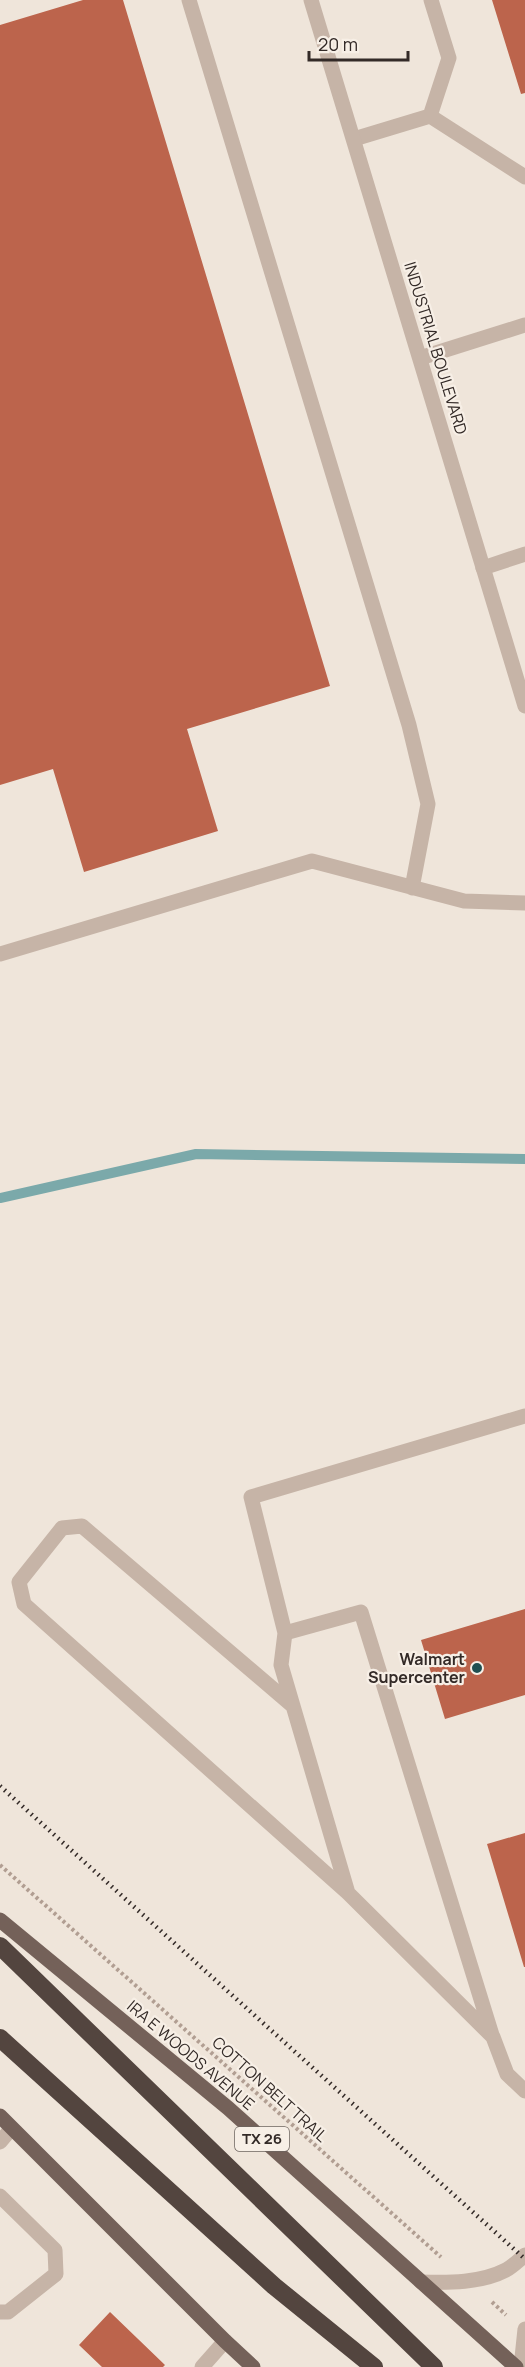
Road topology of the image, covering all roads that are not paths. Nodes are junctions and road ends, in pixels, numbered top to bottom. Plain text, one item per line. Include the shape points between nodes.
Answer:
1 (189, 0) edge
2 (311, 0) edge
3 (431, 0) edge
4 (430, 116) junction
5 (354, 139) junction
6 (525, 177) edge
7 (525, 325) edge
8 (420, 358) junction
9 (525, 554) edge
10 (483, 568) junction
11 (525, 706) edge
12 (412, 888) junction
13 (525, 903) edge
14 (0, 954) edge
15 (525, 1416) edge
16 (285, 1633) junction
17 (293, 1706) junction
18 (348, 1893) junction
19 (0, 1920) edge
20 (0, 1946) edge
21 (493, 2037) junction
22 (0, 2038) edge
23 (525, 2091) edge
24 (0, 2115) edge
25 (11, 2129) junction
26 (0, 2142) edge
27 (0, 2196) edge
28 (525, 2255) edge
29 (421, 2282) junction
30 (0, 2312) edge
31 (525, 2330) edge
32 (225, 2341) junction
33 (202, 2367) edge
34 (253, 2367) edge
35 (374, 2367) edge
36 (434, 2367) edge
37 (516, 2367) edge
38 (521, 2367) edge

1 - 12 street via 409,725 428,804
2 - 5 street, INDUSTRIAL BOULEVARD
3 - 4 street via 449,58
4 - 5 street
4 - 6 street
5 - 8 street, INDUSTRIAL BOULEVARD
7 - 8 street
8 - 10 street, INDUSTRIAL BOULEVARD
9 - 10 street
10 - 11 street, INDUSTRIAL BOULEVARD
12 - 13 street via 464,902
12 - 14 street via 312,861
15 - 16 street via 250,1497
16 - 17 street via 281,1665
16 - 21 street via 362,1612
17 - 18 street
17 - 18 street via 81,1526 62,1528 19,1581 24,1604
18 - 21 street
19 - 29 main road, IRA E WOODS AVENUE / TX 26 via 228,2108
20 - 36 highway
21 - 23 street via 507,2074
22 - 35 highway via 274,2286
24 - 25 main road
25 - 26 street
25 - 32 main road
27 - 30 street via 55,2250 56,2274 9,2312
28 - 29 street via 507,2269 484,2278
29 - 37 main road, IRA E WOODS AVENUE / TX 26
31 - 38 street
32 - 33 street
32 - 34 main road

